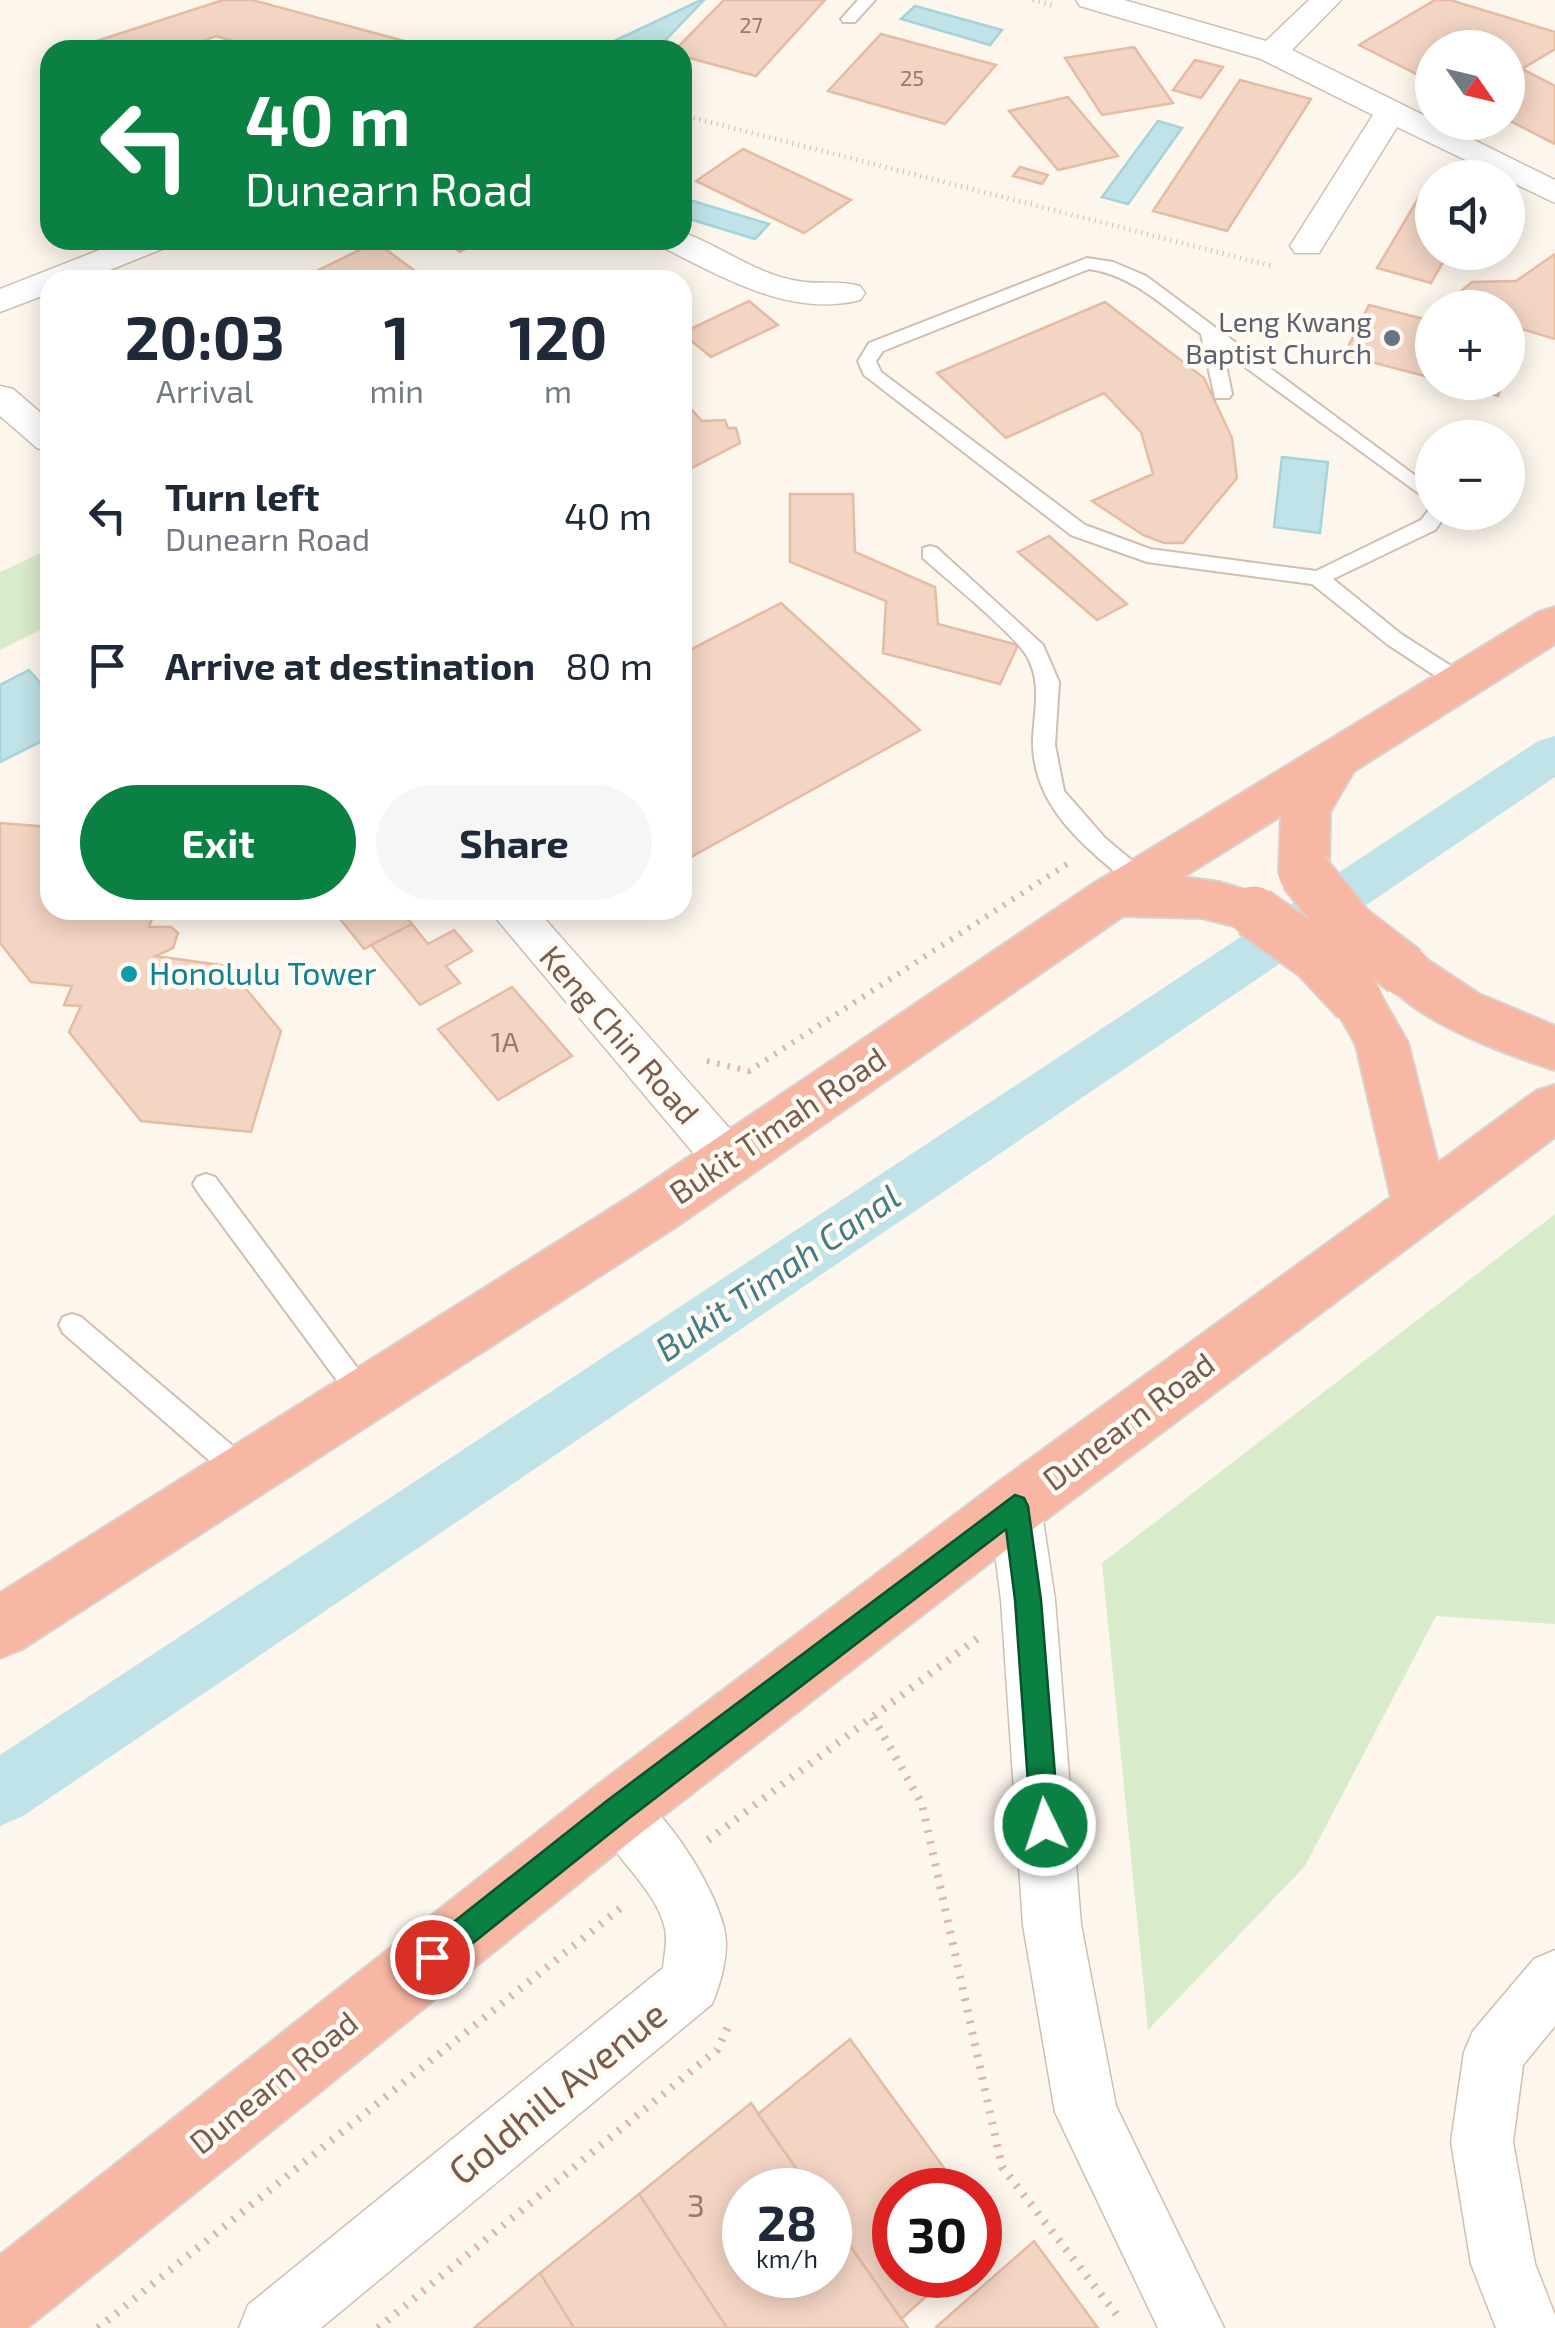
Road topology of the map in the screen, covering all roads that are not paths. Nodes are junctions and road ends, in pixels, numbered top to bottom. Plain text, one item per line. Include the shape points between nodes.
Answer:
1 (867, 0) edge
2 (1091, 0) edge
3 (1326, 0) edge
4 (849, 19) dead end
5 (1272, 52) junction
6 (1390, 113) junction
7 (1555, 194) edge
8 (1307, 246) road end
9 (692, 249) edge
10 (130, 250) edge
11 (80, 270) edge
12 (40, 286) edge
13 (848, 294) dead end
14 (0, 301) edge
15 (1210, 332) junction
16 (1222, 394) dead end
17 (0, 398) edge
18 (40, 432) edge
19 (1415, 484) edge
20 (1418, 530) edge
21 (930, 554) dead end
22 (1318, 578) junction
23 (1555, 622) edge
24 (1460, 682) junction
25 (1335, 761) junction
26 (1125, 889) junction
27 (520, 920) edge
28 (1555, 1049) edge
29 (1555, 1106) edge
30 (728, 1160) junction
31 (206, 1184) dead end
32 (1421, 1206) junction
33 (72, 1325) dead end
34 (364, 1396) junction
35 (244, 1473) junction
36 (1015, 1506) junction
37 (0, 1628) edge
38 (618, 1810) junction
39 (1555, 1980) edge
40 (0, 2302) edge
41 (271, 2328) edge
42 (1192, 2328) edge
43 (1528, 2328) edge

1 - 4 lane
2 - 5 street
3 - 5 street
5 - 6 street
6 - 7 street
6 - 8 street
9 - 13 street via 796,292
10 - 11 street
12 - 14 street
15 - 16 lane
15 - 19 lane
15 - 22 lane via 1140,280 1087,263 876,348 867,361 873,374 1078,530 1147,555
17 - 18 street
20 - 22 lane
21 - 26 lane via 1036,650 1048,682 1044,745 1053,794
22 - 24 lane
23 - 24 highway, Bukit Timah Road
24 - 25 highway, Bukit Timah Road
25 - 26 highway, Bukit Timah Road
25 - 28 highway, bridge via 1306,812 1304,872 1349,928 1405,971 1460,1009
26 - 30 highway, Bukit Timah Road
26 - 32 highway, bridge via 1222,900 1254,912 1316,956 1357,1000 1382,1044
27 - 30 street, Keng Chin Road
29 - 32 highway, Dunearn Road
30 - 34 highway, Bukit Timah Road
31 - 34 lane
32 - 36 highway, Dunearn Road
33 - 35 lane
34 - 35 highway, Bukit Timah Road
35 - 37 highway, Bukit Timah Road
36 - 38 highway, Dunearn Road
36 - 42 street via 1052,1926 1086,2112
38 - 40 highway, Dunearn Road
38 - 41 street, Goldhill Avenue via 683,1895 696,1932 691,1984
39 - 43 street via 1494,2052 1482,2142 1503,2264

